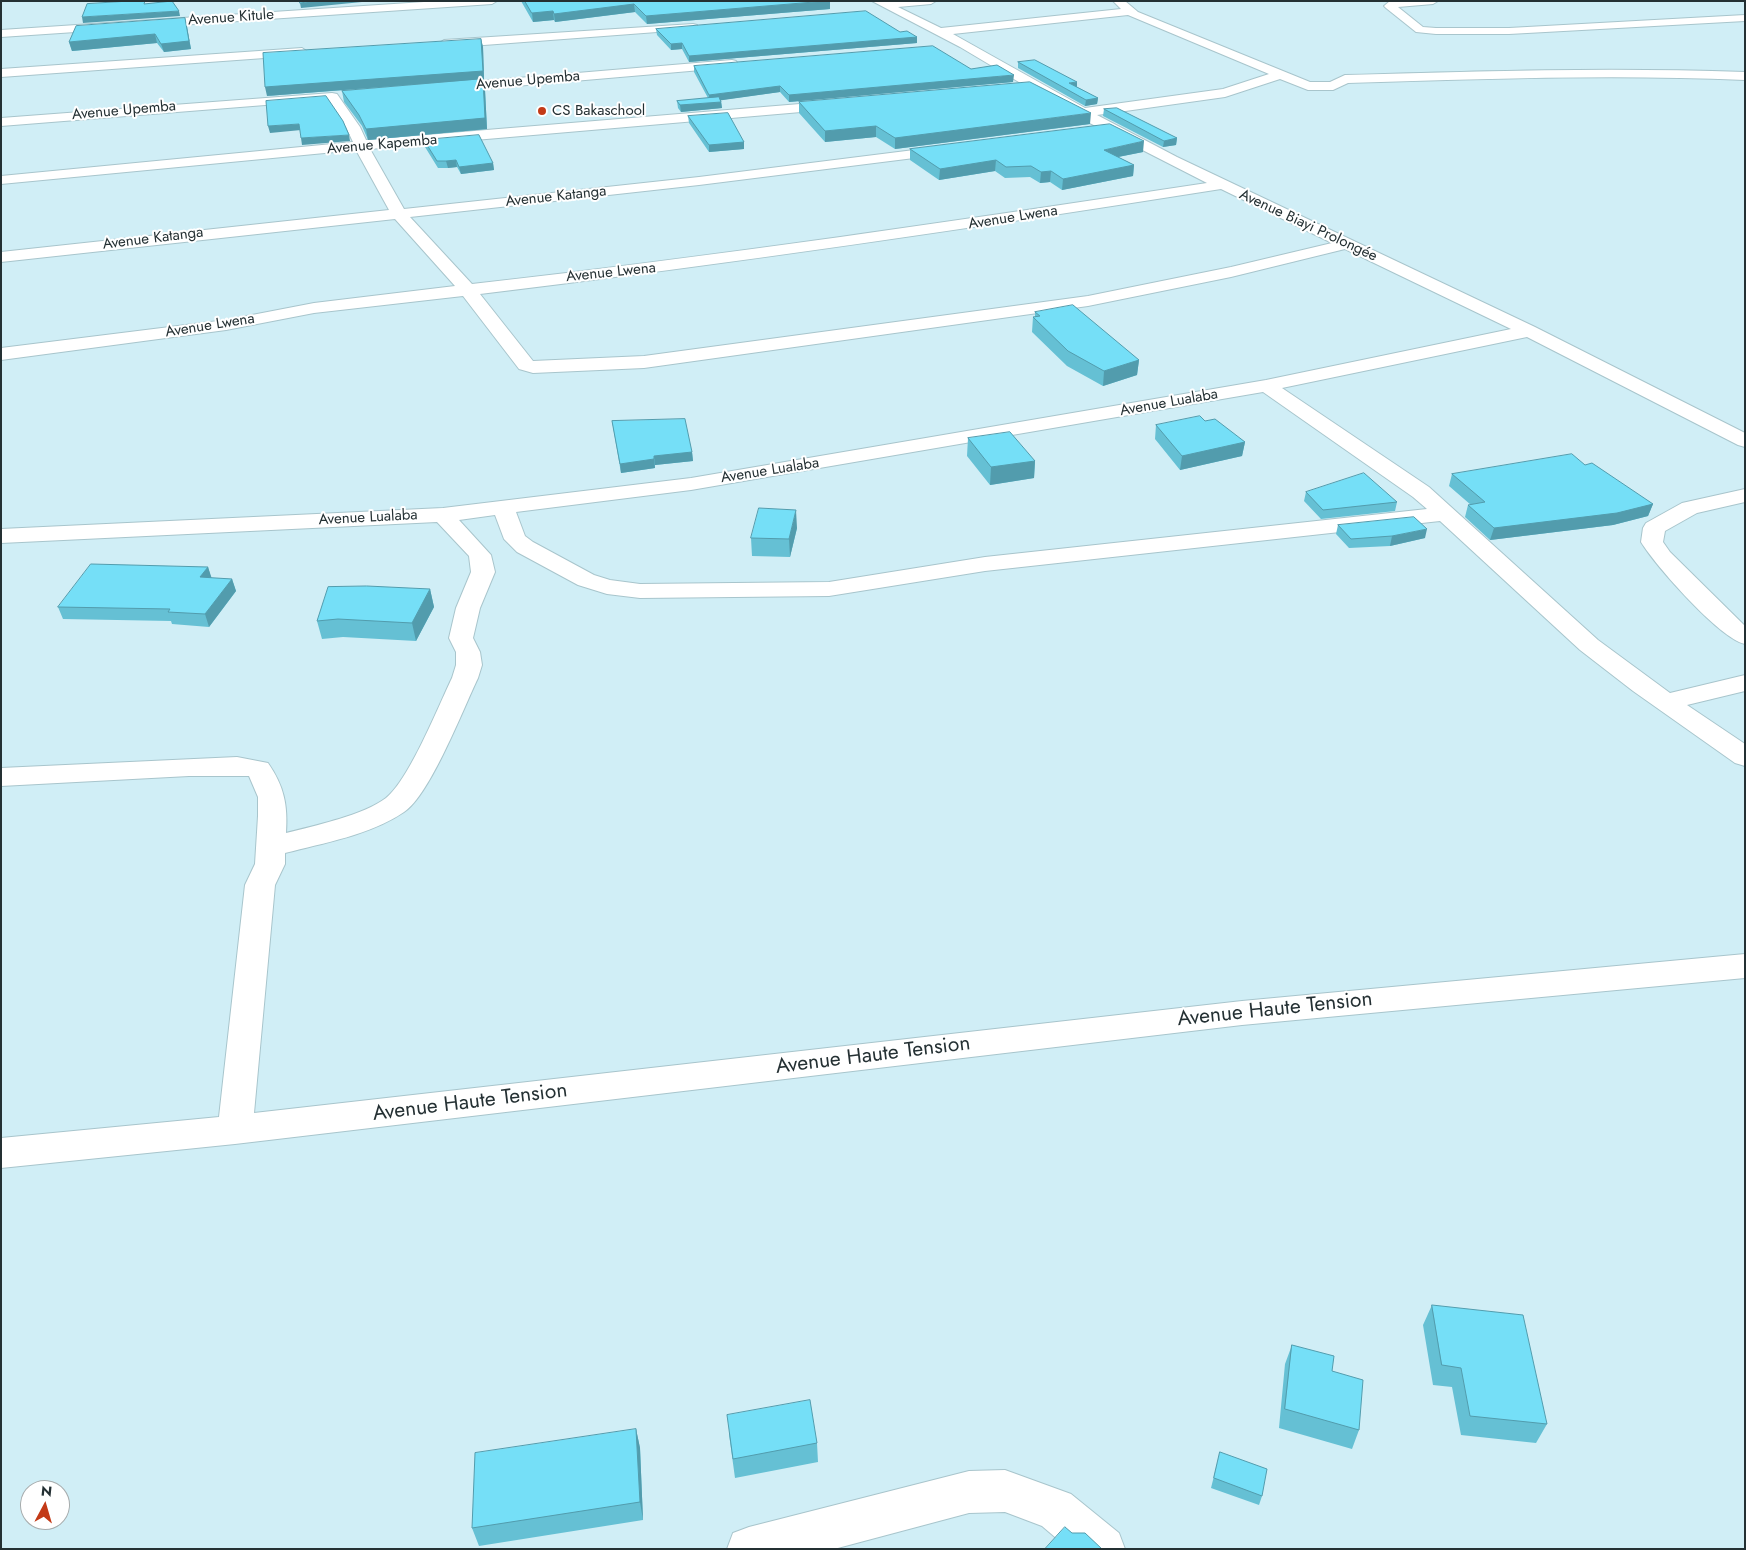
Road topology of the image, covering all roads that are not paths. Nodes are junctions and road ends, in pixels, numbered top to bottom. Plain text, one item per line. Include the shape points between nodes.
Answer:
1 (492, 1) edge
2 (931, 1) edge
3 (1118, 1) edge
4 (1433, 1) edge
5 (883, 7) edge
6 (1130, 11) junction
7 (1745, 18) edge
8 (702, 26) edge
9 (1, 34) edge
10 (942, 39) junction
11 (435, 44) edge
12 (319, 51) edge
13 (742, 64) edge
14 (1, 73) edge
15 (1280, 75) junction
16 (1745, 76) edge
17 (1032, 86) junction
18 (1013, 88) edge
19 (437, 89) edge
20 (350, 96) edge
21 (332, 97) junction
22 (848, 104) edge
23 (1081, 113) junction
24 (1, 122) edge
25 (1109, 128) junction
26 (1089, 130) edge
27 (362, 147) junction
28 (962, 148) edge
29 (1, 180) edge
30 (1221, 185) junction
31 (400, 214) junction
32 (1347, 244) junction
33 (1, 257) edge
34 (467, 289) junction
35 (1529, 331) junction
36 (1, 354) edge
37 (1266, 386) junction
38 (1745, 441) edge
39 (1745, 495) edge
40 (503, 507) junction
41 (1446, 514) junction
42 (443, 515) junction
43 (1, 536) edge
44 (1745, 637) edge
45 (1745, 684) edge
46 (1666, 702) junction
47 (1745, 757) edge
48 (1, 777) edge
49 (270, 847) junction
50 (1745, 966) edge
51 (235, 1130) junction
52 (1, 1153) edge
53 (749, 1549) edge
54 (1103, 1549) edge

1 - 9 street, Avenue Kitule
2 - 5 street
3 - 6 street
4 - 7 street via 1390,6 1420,30 1436,31 1509,31
5 - 10 street, Avenue Biayi Prolongée
6 - 10 street
6 - 15 street
8 - 11 street
10 - 17 street, Avenue Biayi Prolongée via 964,44
12 - 14 street
13 - 19 street, Avenue Upemba
15 - 16 street via 1308,86 1336,86 1344,79 1541,73
15 - 23 street via 1225,93
17 - 18 street
17 - 23 street, Avenue Biayi Prolongée
20 - 21 street, Avenue Upemba
21 - 24 street, Avenue Upemba
21 - 27 street via 353,127
22 - 27 street, Avenue Kapemba
23 - 25 street, Avenue Biayi Prolongée
25 - 26 street
25 - 30 street, Avenue Biayi Prolongée
27 - 29 street, Avenue Kapemba via 255,154
27 - 31 street
28 - 31 street, Avenue Katanga
30 - 32 street, Avenue Biayi Prolongée
30 - 34 street, Avenue Lwena via 869,240
31 - 33 street, Avenue Katanga
31 - 34 street
32 - 34 street via 1088,301 644,362 569,367 526,365
32 - 35 street, Avenue Biayi Prolongée
34 - 36 street, Avenue Lwena
35 - 37 street, Avenue Lualaba
35 - 38 street, Avenue Biayi Prolongée
37 - 40 street, Avenue Lualaba via 690,484
37 - 41 street via 1421,492
39 - 44 street via 1690,508 1654,528 1652,542 1685,580
40 - 41 street via 515,539 525,547 586,580 622,590 640,591 829,589 984,564
40 - 42 street, Avenue Lualaba
41 - 46 street via 1589,645
42 - 43 street, Avenue Lualaba
42 - 49 street via 480,555 483,572 468,608 461,638 468,652 465,678 411,789 395,805 364,820
45 - 46 street
46 - 47 street
48 - 49 street via 189,767 258,769 273,796
49 - 51 street via 270,864 260,885
50 - 51 street, Avenue Haute Tension via 1242,1012
51 - 52 street, Avenue Haute Tension
53 - 54 street via 969,1492 1005,1491 1056,1509

